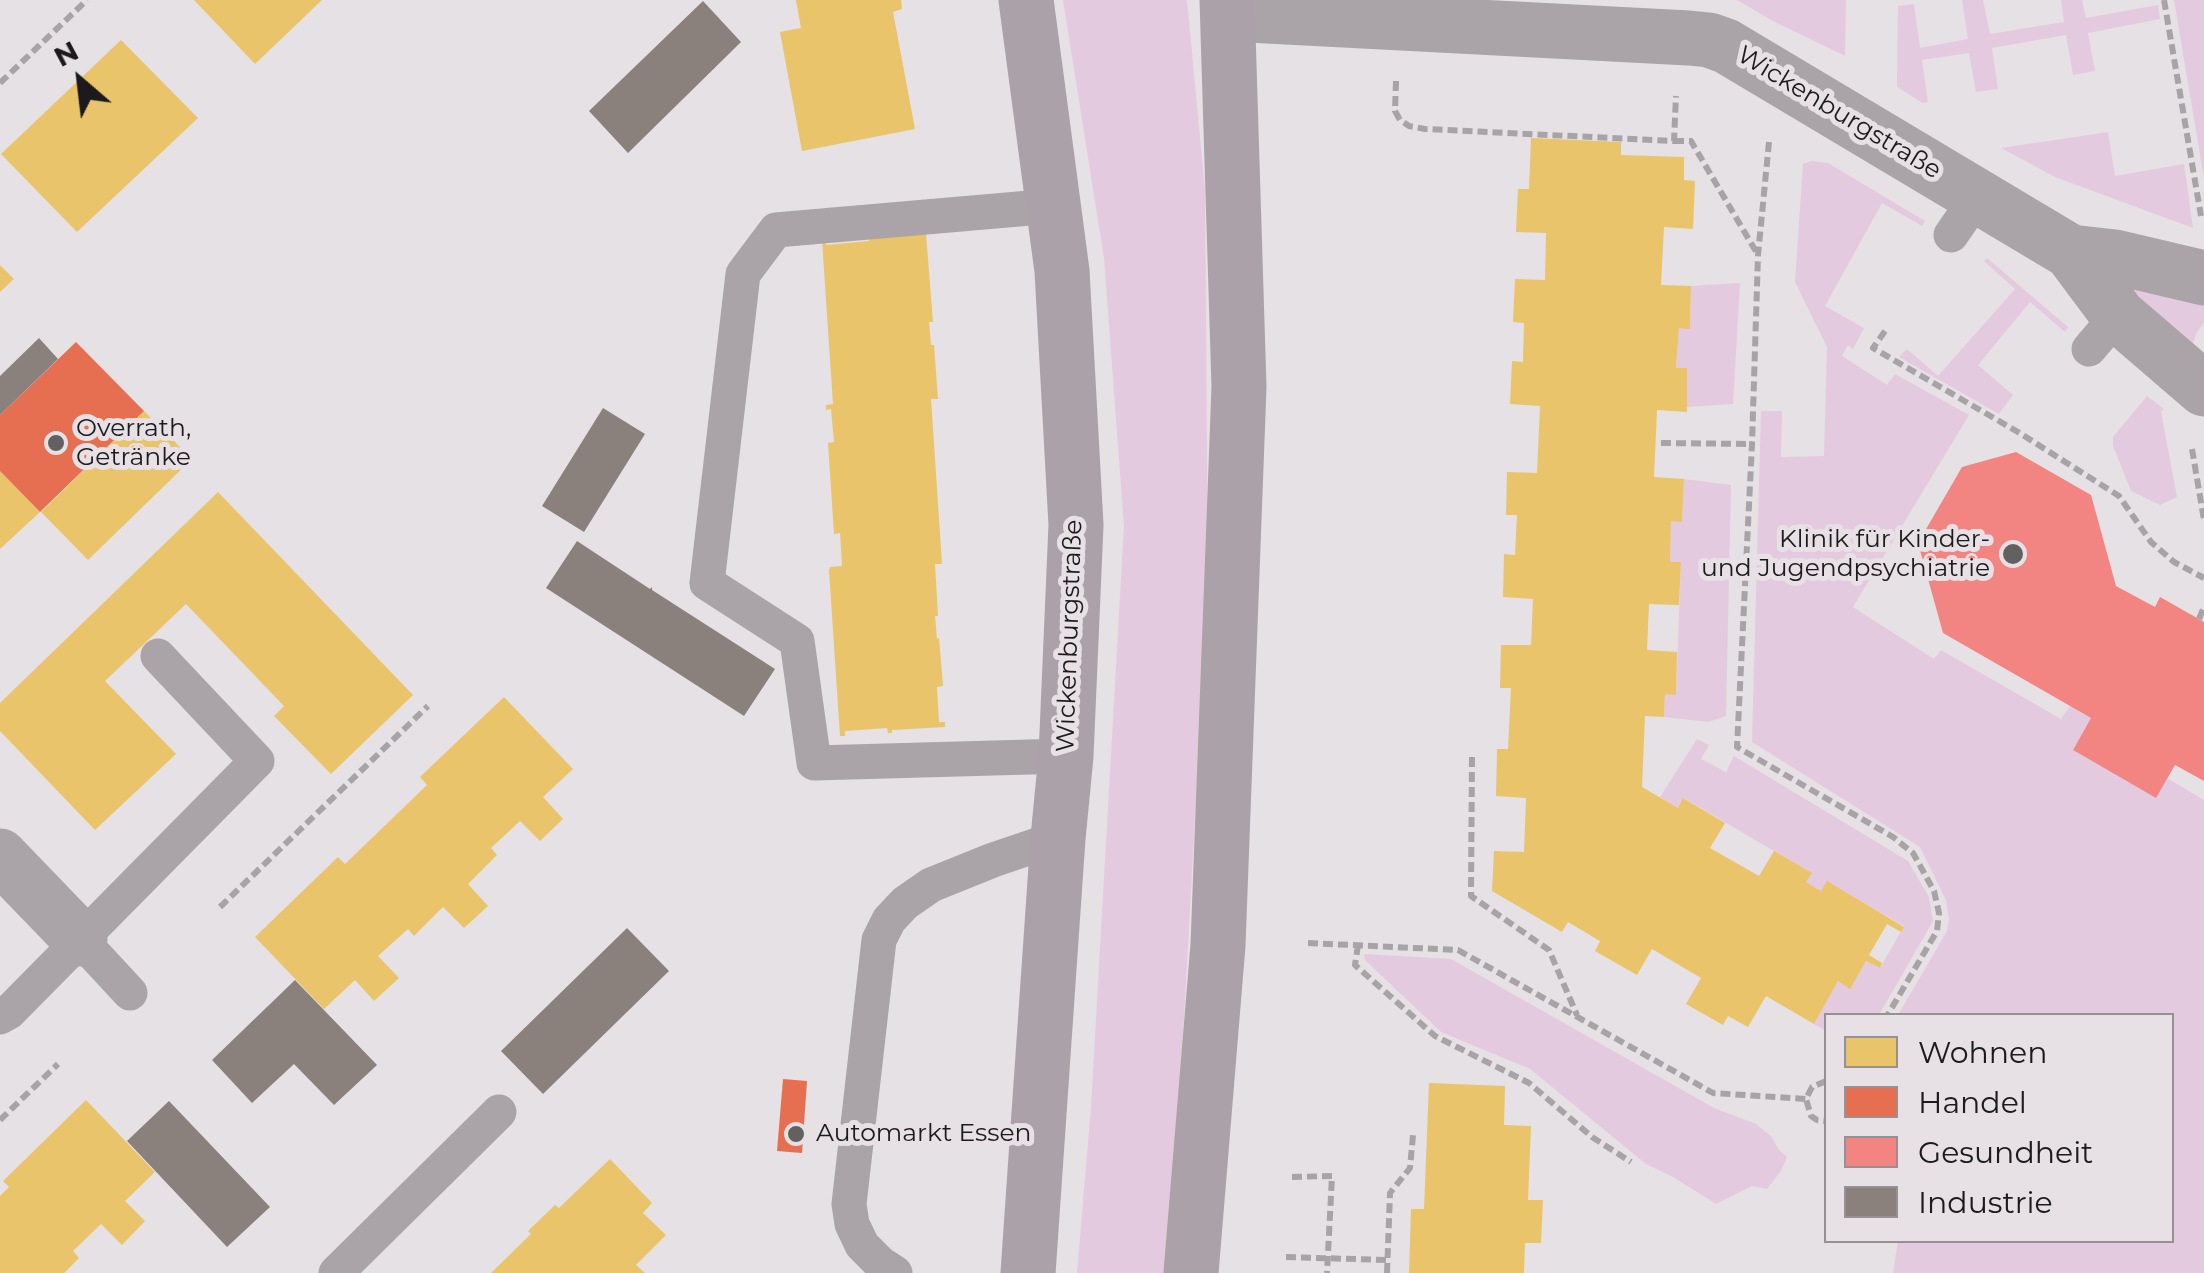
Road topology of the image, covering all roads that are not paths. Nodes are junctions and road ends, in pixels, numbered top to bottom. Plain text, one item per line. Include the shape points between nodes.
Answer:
1 (1026, 0) edge
2 (1228, 7) edge
3 (1053, 206) junction
4 (2071, 252) junction
5 (2204, 278) edge
6 (2197, 414) edge
7 (158, 656) dead end
8 (1066, 756) junction
9 (1058, 838) junction
10 (0, 856) edge
11 (80, 939) junction
12 (130, 993) dead end
13 (0, 1018) edge
14 (499, 1112) dead end
15 (336, 1273) edge
16 (895, 1273) edge
17 (1028, 1273) edge
18 (1190, 1273) edge

1 - 3 main road, Wickenburgstraße
2 - 4 street, Wickenburgstraße via 1708,40 1776,75 1964,216
2 - 18 main road, Wickenburgstraße via 1240,387 1218,945
3 - 8 main road, Wickenburgstraße via 1076,525
3 - 8 lane via 776,230 743,274 707,583 797,641 814,763
4 - 5 street, Wickenburgstraße
4 - 6 street, Wickenburgstraße via 2104,332
7 - 11 lane via 257,762
8 - 9 main road, Wickenburgstraße
9 - 16 lane via 931,885 905,902 879,940 850,1204 862,1245
9 - 17 main road, Wickenburgstraße
10 - 11 street
11 - 12 lane
11 - 13 lane
14 - 15 lane

